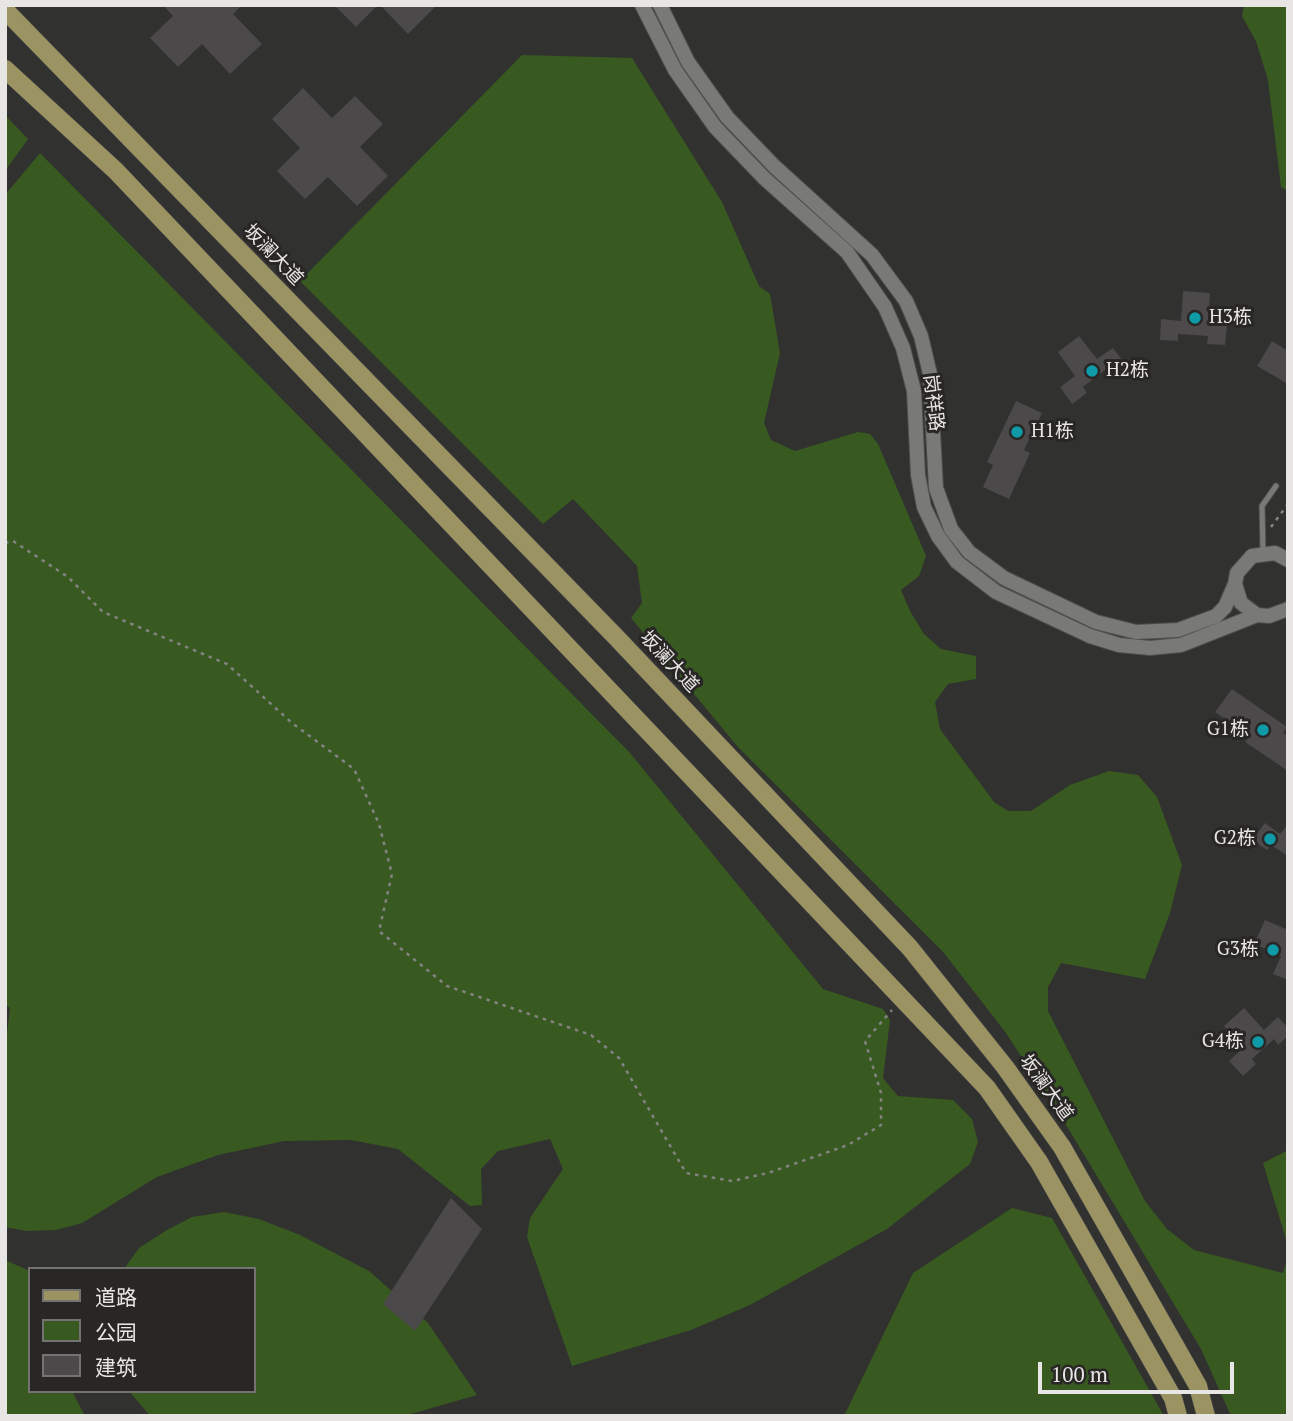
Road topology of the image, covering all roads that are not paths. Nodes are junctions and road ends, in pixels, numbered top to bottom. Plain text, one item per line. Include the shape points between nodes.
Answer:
1 (642, 5) edge
2 (660, 5) edge
3 (5, 10) edge
4 (5, 69) edge
5 (1276, 486) dead end
6 (1263, 552) junction
7 (1288, 560) edge
8 (1235, 584) junction
9 (1288, 609) edge
10 (1257, 615) junction
11 (1178, 1416) edge
12 (1206, 1416) edge

1 - 10 street, 岗祥路 via 675,70 715,127 847,252 885,307 903,348 914,391 924,507 937,536 957,562 996,592 1119,645 1181,645
2 - 8 street, 岗祥路 via 688,62 727,117 872,255 906,301 930,374 939,502 969,552 1004,578 1096,622 1136,632 1178,630 1216,616
3 - 12 main road, 坂澜大道 via 615,636 910,948 1062,1147 1198,1386
4 - 11 main road via 116,171 988,1088 1040,1163 1173,1398
5 - 6 lane via 1262,506
6 - 7 street
6 - 8 street, 岗祥路 via 1243,563
8 - 10 street via 1241,603
9 - 10 street, 岗祥路

